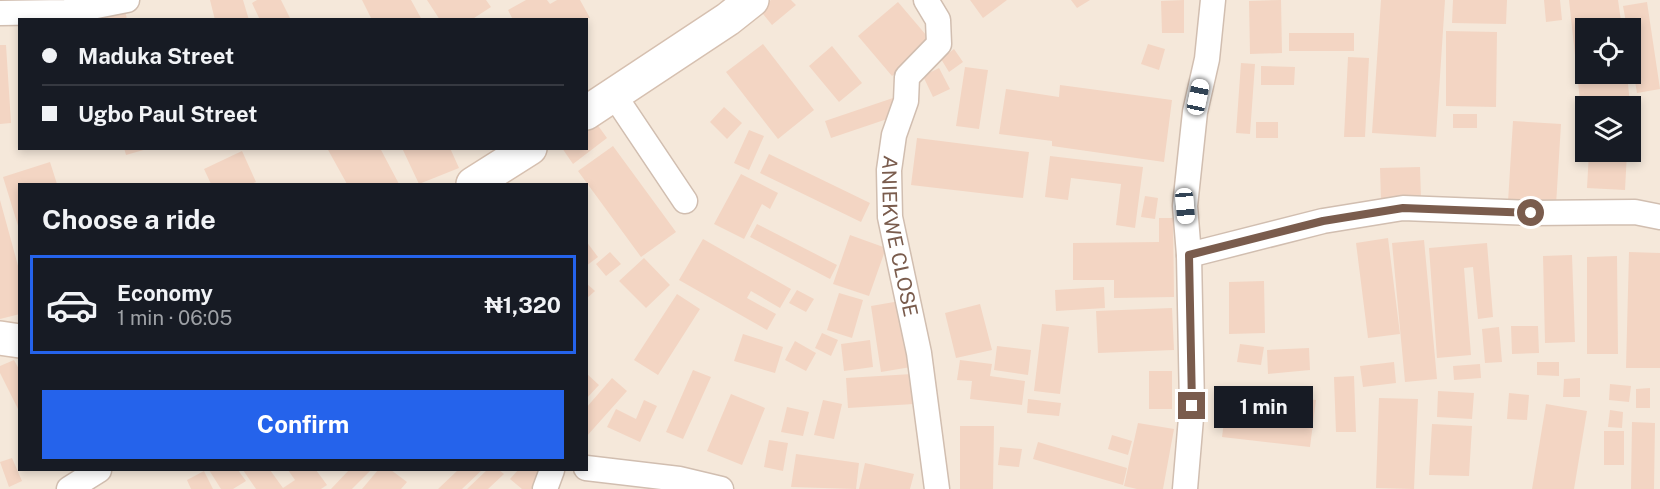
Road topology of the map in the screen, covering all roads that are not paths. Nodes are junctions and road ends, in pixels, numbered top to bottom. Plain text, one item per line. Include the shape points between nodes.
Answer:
1 (128, 0) edge
2 (752, 0) edge
3 (926, 0) edge
4 (1213, 0) edge
5 (0, 13) edge
6 (614, 95) junction
7 (588, 112) edge
8 (527, 150) edge
9 (475, 183) edge
10 (685, 201) dead end
11 (1660, 217) edge
12 (1189, 255) junction
13 (0, 338) edge
14 (18, 341) edge
15 (588, 468) edge
16 (97, 471) edge
17 (552, 471) edge
18 (69, 489) edge
19 (545, 489) edge
20 (722, 489) edge
21 (937, 489) edge
22 (1185, 489) edge

1 - 5 street via 66,12
2 - 6 main road
3 - 21 street, ANIEKWE CLOSE via 938,20 939,44 907,77 906,101 894,135 889,170 890,205 919,353
4 - 12 street via 1188,165 1185,206
6 - 7 main road
6 - 10 street
8 - 9 main road
11 - 12 street via 1635,212 1403,208 1323,221
12 - 22 street via 1192,406
13 - 14 main road
15 - 20 street via 679,479
16 - 18 street
17 - 19 street

